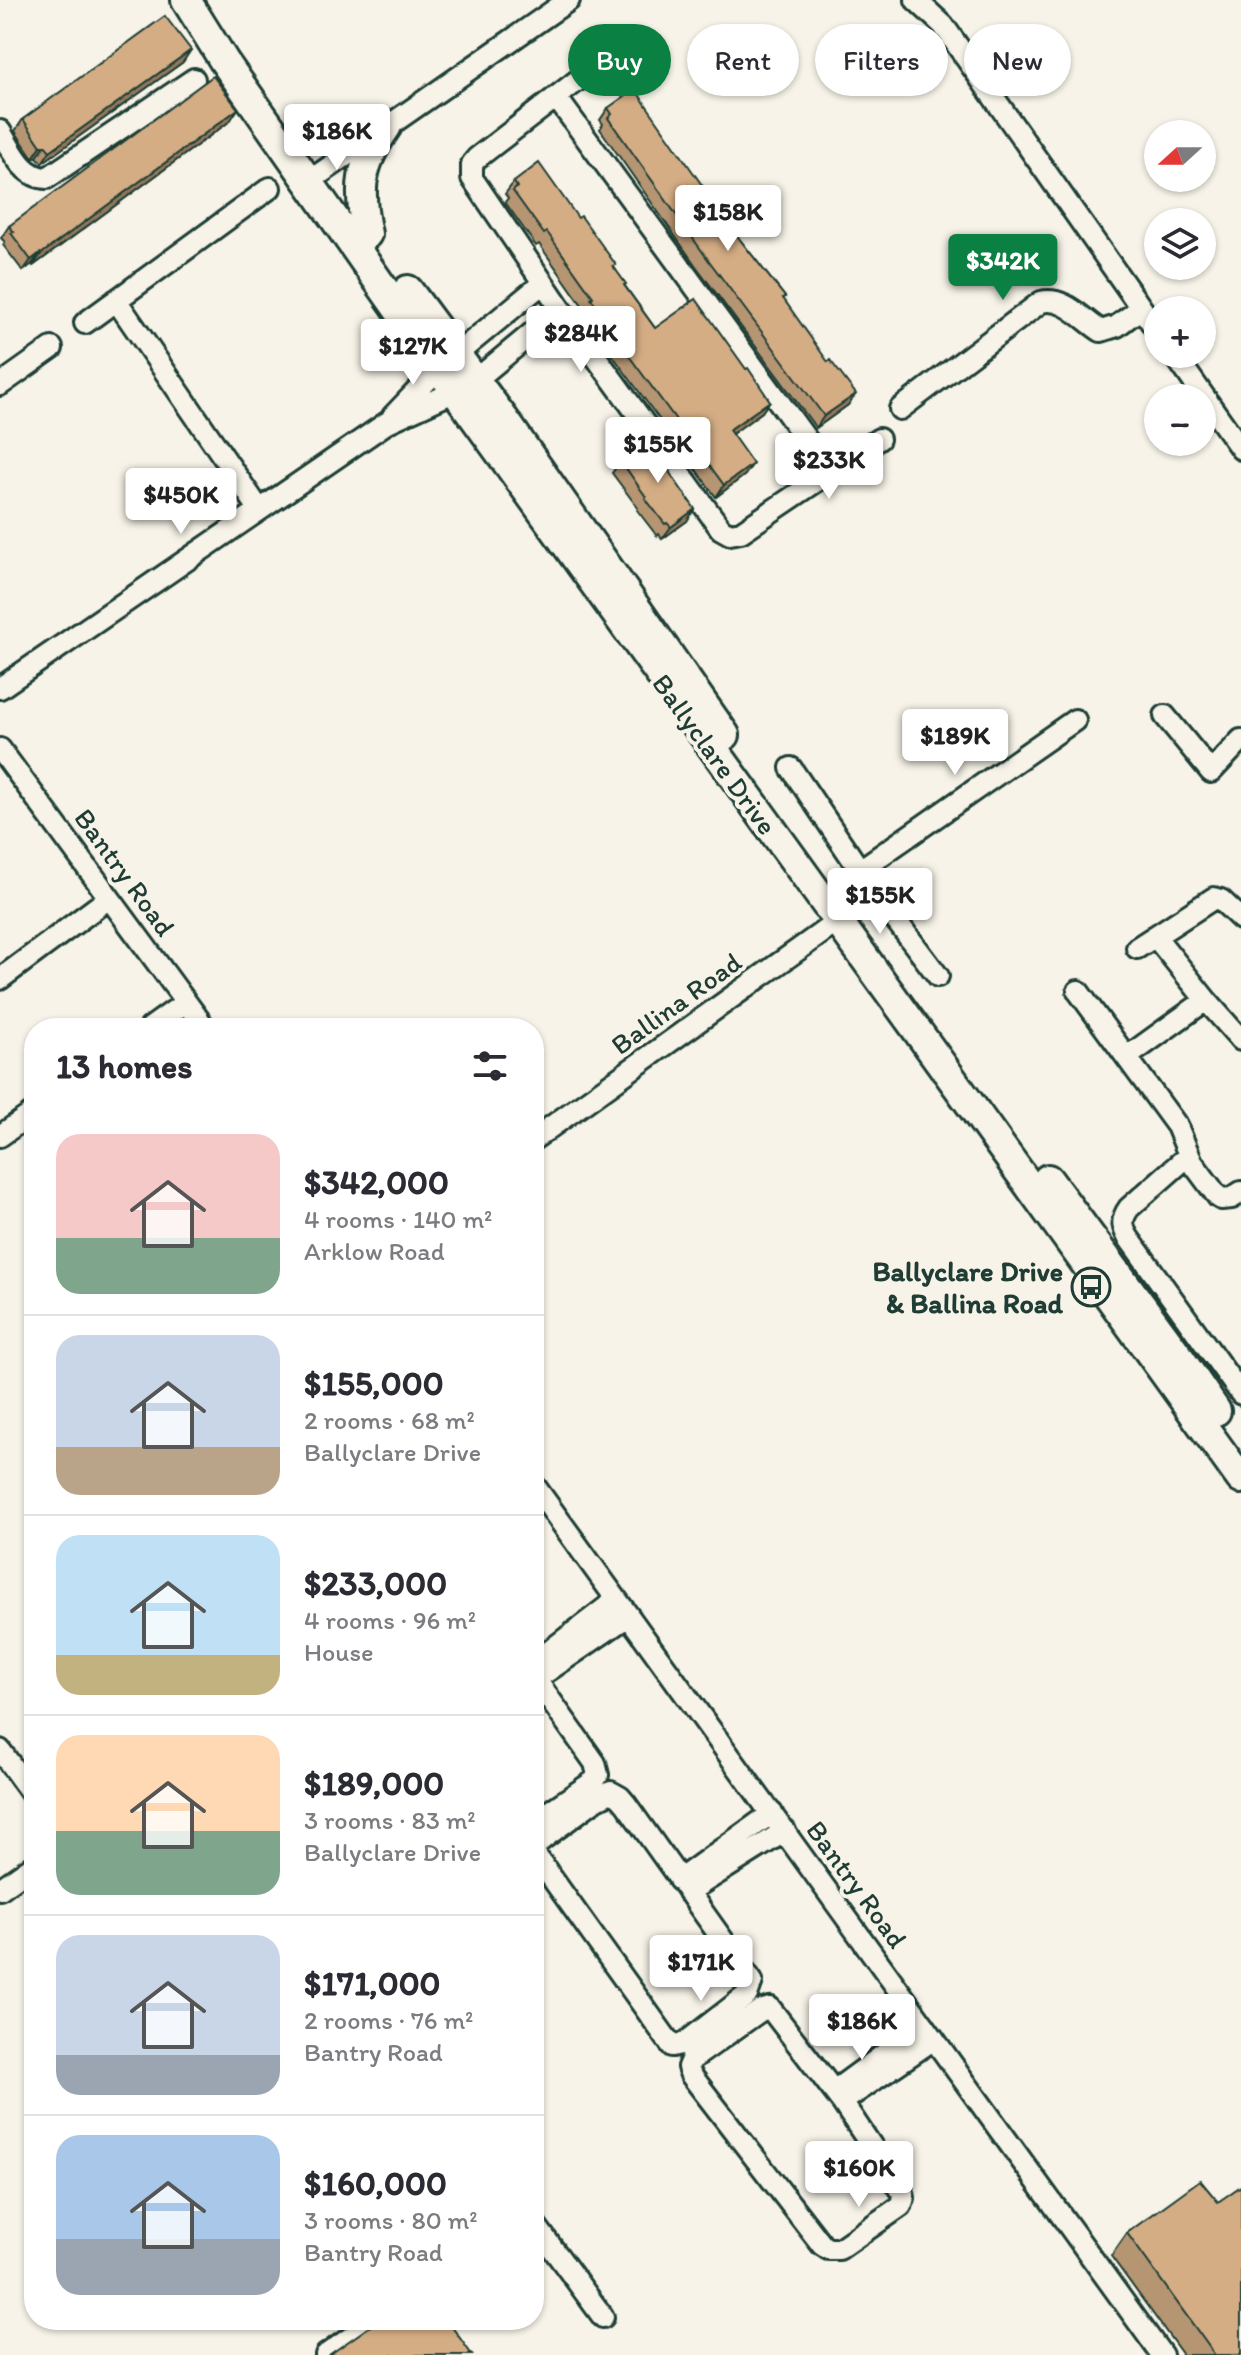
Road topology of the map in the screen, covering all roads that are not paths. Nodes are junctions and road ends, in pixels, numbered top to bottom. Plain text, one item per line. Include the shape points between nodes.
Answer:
1 (916, 0) edge
2 (562, 1) edge
3 (194, 11) edge
4 (194, 79) dead end
5 (568, 88) edge
6 (556, 97) junction
7 (387, 126) junction
8 (0, 131) edge
9 (315, 176) junction
10 (270, 188) dead end
11 (367, 234) junction
12 (543, 283) junction
13 (116, 300) junction
14 (1141, 308) junction
15 (561, 309) junction
16 (1144, 312) edge
17 (85, 323) dead end
18 (52, 348) dead end
19 (448, 362) junction
20 (1184, 368) edge
21 (0, 385) edge
22 (466, 387) junction
23 (900, 409) dead end
24 (388, 422) junction
25 (879, 439) dead end
26 (1241, 449) edge
27 (831, 473) junction
28 (259, 509) junction
29 (0, 688) edge
30 (1165, 716) dead end
31 (1075, 720) dead end
32 (1241, 740) edge
33 (0, 749) edge
34 (791, 768) dead end
35 (860, 870) junction
36 (876, 894) junction
37 (109, 898) junction
38 (844, 918) junction
39 (1241, 919) edge
40 (1155, 936) junction
41 (1137, 948) dead end
42 (938, 976) dead end
43 (0, 979) edge
44 (1078, 991) dead end
45 (1206, 1000) junction
46 (186, 1002) junction
47 (164, 1018) edge
48 (198, 1018) edge
49 (1241, 1040) edge
50 (1127, 1057) junction
51 (24, 1119) edge
52 (544, 1132) edge
53 (0, 1136) edge
54 (1189, 1155) junction
55 (1241, 1192) edge
56 (1241, 1394) edge
57 (1241, 1448) edge
58 (1241, 1479) edge
59 (544, 1499) edge
60 (622, 1608) junction
61 (544, 1666) edge
62 (544, 1686) edge
63 (0, 1750) edge
64 (24, 1783) edge
65 (772, 1813) junction
66 (544, 1815) edge
67 (785, 1831) junction
68 (544, 1838) edge
69 (544, 1867) edge
70 (24, 1872) edge
71 (684, 1886) junction
72 (0, 1889) edge
73 (929, 2032) junction
74 (838, 2097) junction
75 (544, 2237) edge
76 (603, 2317) dead end
77 (362, 2330) edge
78 (326, 2355) edge
79 (1162, 2355) edge

1 - 14 street via 943,25
2 - 7 street
3 - 9 street, Ballyclare Drive via 210,41
4 - 8 street via 47,178 27,172
5 - 6 street
6 - 12 street via 477,158 471,169 487,203
6 - 27 street
7 - 9 street
7 - 11 street via 371,149 362,179 359,198
9 - 11 street, Ballyclare Drive
9 - 19 street, Ballyclare Drive
10 - 13 street
11 - 19 street, Ballyclare Drive
12 - 15 street
12 - 19 street
13 - 17 street
13 - 28 street
14 - 16 street
14 - 23 street via 1101,331 1060,302 1041,302
15 - 22 street
15 - 27 street via 721,529 730,534 753,525
18 - 21 street
19 - 22 street, Ballyclare Drive
19 - 24 street
20 - 26 street
22 - 24 street
22 - 38 street, Ballyclare Drive
24 - 28 street
25 - 27 street
28 - 29 street
30 - 32 street via 1211,772
31 - 35 street
33 - 37 street, Bantry Road
34 - 35 street
35 - 36 street
36 - 38 street, Ballina Road
36 - 42 street
37 - 43 street
37 - 46 street, Bantry Road
38 - 52 street, Ballina Road
38 - 57 street, Ballyclare Drive via 1175,1351
38 - 58 street, Ballyclare Drive
39 - 40 street via 1214,898
40 - 41 street
40 - 45 street
44 - 50 street
45 - 49 street
45 - 50 street
46 - 47 street
46 - 48 street, Bantry Road
50 - 54 street via 1177,1126
51 - 53 street
54 - 55 street via 1221,1199
54 - 56 street via 1129,1208 1123,1225
59 - 60 street, Bantry Road
60 - 61 street
60 - 65 street, Bantry Road
62 - 66 street via 598,1775
63 - 64 street
65 - 67 street, Bantry Road
65 - 71 street
67 - 71 street
67 - 73 street, Bantry Road
68 - 71 street via 611,1792 626,1804
69 - 71 street via 672,2046 685,2043 747,1995 752,1981
70 - 72 street
73 - 74 street
73 - 79 street, Bantry Road
74 - 74 street via 904,2198 901,2206 834,2249 822,2245 688,2067 770,2008
75 - 76 street
77 - 78 street

